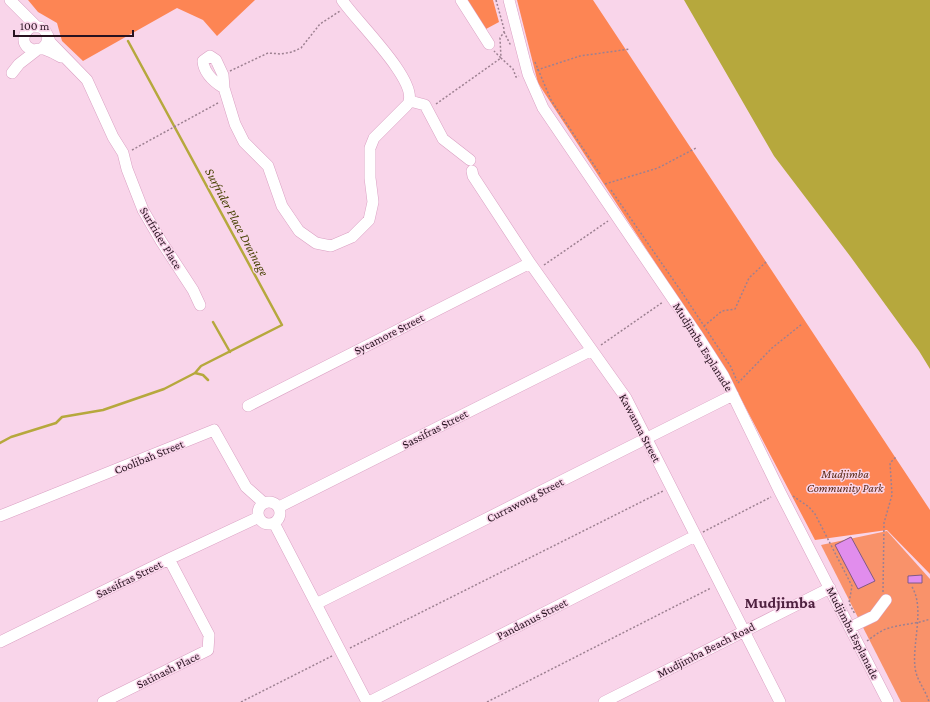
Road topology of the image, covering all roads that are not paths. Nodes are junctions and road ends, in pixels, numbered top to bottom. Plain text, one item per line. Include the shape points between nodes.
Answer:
1 (461, 0) edge
2 (509, 0) edge
3 (344, 3) edge
4 (14, 4) edge
5 (36, 26) junction
6 (24, 36) junction
7 (48, 36) junction
8 (489, 44) dead end
9 (39, 49) junction
10 (66, 59) junction
11 (19, 64) junction
12 (12, 73) dead end
13 (225, 92) junction
14 (410, 101) junction
15 (533, 267) junction
16 (200, 305) dead end
17 (592, 350) junction
18 (731, 392) junction
19 (248, 406) dead end
20 (646, 439) junction
21 (264, 503) junction
22 (278, 507) junction
23 (0, 516) edge
24 (258, 517) junction
25 (274, 523) junction
26 (695, 536) junction
27 (169, 559) junction
28 (830, 588) junction
29 (886, 600) road end
30 (316, 604) junction
31 (851, 627) junction
32 (744, 631) junction
33 (0, 642) edge
34 (103, 702) edge
35 (368, 702) edge
36 (604, 702) edge
37 (780, 702) edge
38 (888, 702) edge

1 - 8 street
2 - 18 street, Mudjimba Esplanade via 524,75 543,108 672,296
3 - 14 street via 390,56 404,80
4 - 5 street
4 - 6 street
5 - 6 street via 28,29
5 - 7 street via 44,29
6 - 9 street via 28,47
6 - 11 street
7 - 9 street via 47,43
7 - 10 street, Surfrider Place via 50,42
9 - 10 street, Surfrider Place
9 - 11 street
10 - 16 street, Surfrider Place via 87,80 113,136 117,155 127,169 143,210
11 - 12 street
13 - 13 street via 213,82 203,66 203,61 210,56 216,60 223,75
13 - 14 street via 235,124 244,142 268,166 282,206 299,231 316,243 331,246 352,237 369,220 373,202 370,148 374,138
14 - 15 street, Kawanna Street via 425,105 443,140 471,166 473,176
15 - 17 street, Kawanna Street
15 - 19 street, Sycamore Street
17 - 20 street, Kawanna Street via 626,398
17 - 22 street, Sassifras Street
18 - 20 street, Currawong Street
18 - 28 street, Mudjimba Esplanade
20 - 26 street, Kawanna Street
20 - 30 street, Currawong Street
21 - 22 street via 272,502
21 - 23 street, Coolibah Street via 246,487 214,430
21 - 24 street via 258,510
22 - 25 street via 280,515
24 - 25 street via 267,524
24 - 27 street, Sassifras Street
25 - 30 street
26 - 32 street, Kawanna Street
26 - 35 street, Pandanus Street
27 - 33 street, Sassifras Street
27 - 34 street, Satinash Place via 209,635 208,650
28 - 31 street, Mudjimba Esplanade
28 - 32 street, Mudjimba Beach Road
29 - 31 street via 874,616
30 - 35 street
31 - 38 street, Mudjimba Esplanade
32 - 36 street, Mudjimba Beach Road
32 - 37 street, Kawanna Street

